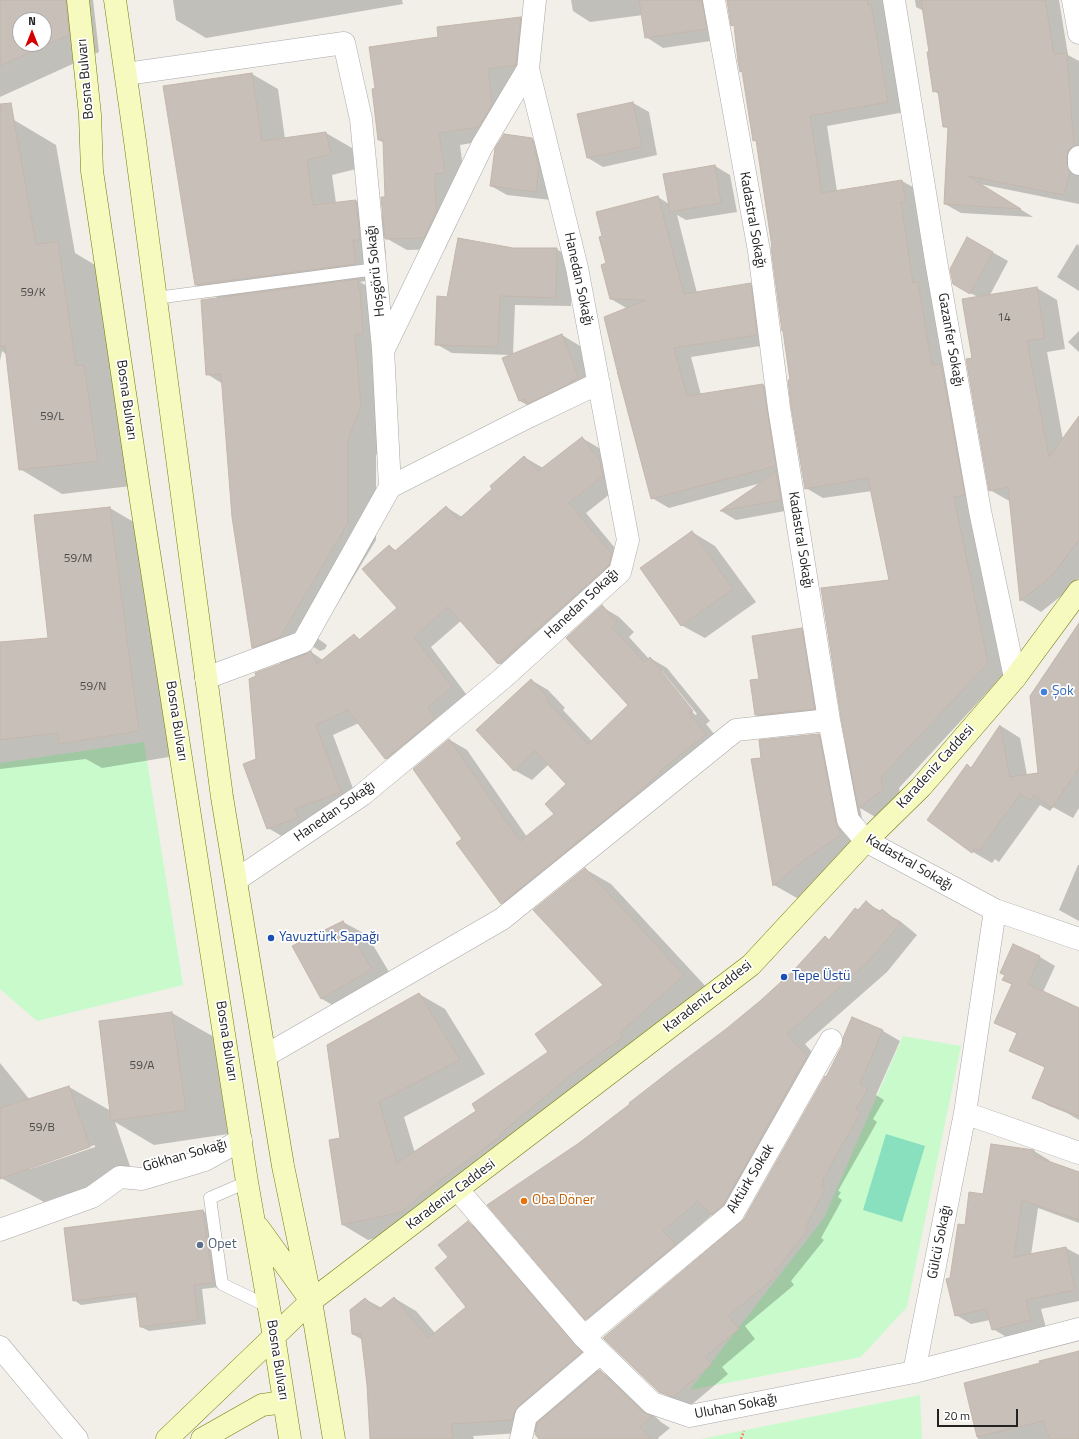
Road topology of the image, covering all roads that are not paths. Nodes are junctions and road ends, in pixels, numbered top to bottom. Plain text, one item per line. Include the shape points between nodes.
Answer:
1 (78, 0) edge
2 (115, 0) edge
3 (536, 0) edge
4 (714, 0) edge
5 (894, 0) edge
6 (1073, 0) edge
7 (1079, 33) edge
8 (528, 69) junction
9 (126, 74) junction
10 (1079, 156) edge
11 (1079, 164) edge
12 (376, 269) junction
13 (156, 298) junction
14 (383, 349) junction
15 (599, 383) junction
16 (390, 487) junction
17 (1079, 591) edge
18 (206, 678) junction
19 (1015, 678) junction
20 (829, 720) junction
21 (866, 841) junction
22 (236, 880) junction
23 (995, 910) junction
24 (1079, 939) edge
25 (831, 1040) dead end
26 (265, 1056) junction
27 (965, 1113) junction
28 (242, 1140) junction
29 (1079, 1153) edge
30 (120, 1178) junction
31 (247, 1182) junction
32 (458, 1190) junction
33 (0, 1216) edge
34 (254, 1222) junction
35 (0, 1230) edge
36 (311, 1301) junction
37 (269, 1308) junction
38 (1079, 1329) edge
39 (274, 1337) junction
40 (584, 1337) junction
41 (0, 1348) edge
42 (600, 1353) junction
43 (914, 1372) junction
44 (284, 1402) junction
45 (77, 1439) edge
46 (167, 1439) edge
47 (202, 1439) edge
48 (290, 1439) edge
49 (334, 1439) edge
50 (521, 1439) edge

1 - 28 main road, Bosna Bulvarı via 90,115 93,179
2 - 9 main road
3 - 8 street
4 - 20 street, Kadastral Sokağı via 759,251 779,408
5 - 19 street, Gazanfer Sokağı via 980,511
6 - 7 street
8 - 14 street via 482,146
8 - 15 street, Hanedan Sokağı via 577,268
9 - 12 street, Hoşgörü Sokağı via 344,44 361,119
9 - 13 main road
10 - 11 street
12 - 13 lane
12 - 14 street, Hoşgörü Sokağı
13 - 18 main road
14 - 16 street, Hoşgörü Sokağı
15 - 16 street
15 - 22 street, Hanedan Sokağı via 628,540 620,572 503,678 362,795
16 - 18 street via 303,642
17 - 19 main road, Karadeniz Caddesi
18 - 22 main road
19 - 21 main road, Karadeniz Caddesi via 921,787
20 - 21 street, Kadastral Sokağı via 848,820
20 - 26 street via 736,730 502,919
21 - 23 street, Kadastral Sokağı
21 - 32 main road, Karadeniz Caddesi via 751,965
22 - 26 main road
23 - 24 street, Kadastral Sokağı
23 - 27 street, Gülcü Sokağı
25 - 40 street, Aktürk Sokak via 733,1213
26 - 36 main road via 283,1166
27 - 29 street
27 - 43 street, Gülcü Sokağı
28 - 30 street, Gökhan Sokağı via 205,1160 142,1179
28 - 31 main road, Bosna Bulvarı
30 - 33 street, Gökhan Sokağı via 86,1186
30 - 35 street via 92,1197
31 - 34 main road, Bosna Bulvarı
31 - 37 lane via 210,1198 222,1284
32 - 36 main road, Karadeniz Caddesi
32 - 40 street, Uluhan Sokağı
34 - 36 main road
34 - 37 main road, Bosna Bulvarı
36 - 39 main road, Karadeniz Caddesi
36 - 49 main road
37 - 39 main road, Bosna Bulvarı
38 - 43 street, Uluhan Sokağı
39 - 44 main road, Bosna Bulvarı
39 - 46 main road, Karadeniz Caddesi
40 - 42 street, Uluhan Sokağı
41 - 45 street
42 - 43 street, Uluhan Sokağı via 652,1403 690,1416
42 - 50 street via 526,1416
44 - 47 main road via 262,1405
44 - 48 main road, Bosna Bulvarı

